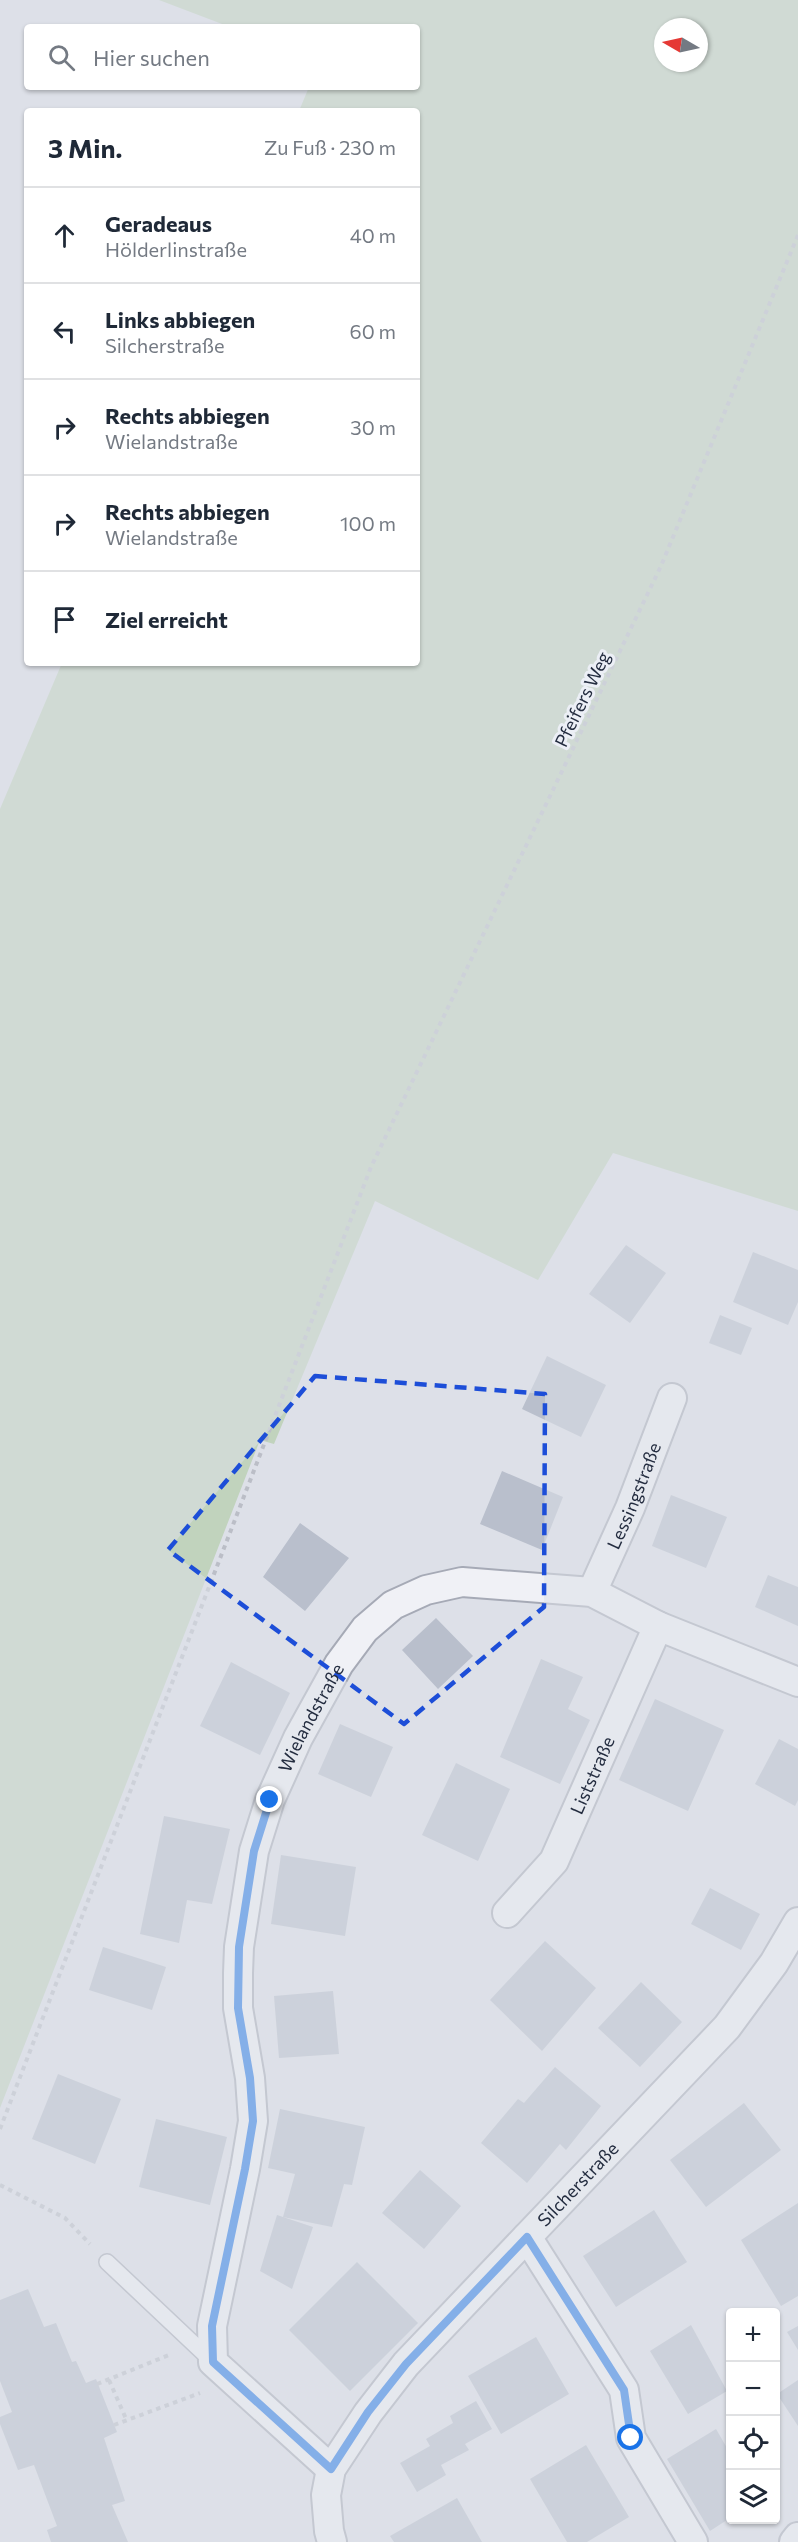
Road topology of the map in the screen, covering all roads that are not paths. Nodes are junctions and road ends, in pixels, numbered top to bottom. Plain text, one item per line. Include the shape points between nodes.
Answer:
1 (672, 1398) dead end
2 (592, 1592) junction
3 (658, 1626) junction
4 (798, 1682) edge
5 (507, 1913) dead end
6 (798, 1922) edge
7 (527, 2237) junction
8 (107, 2262) road end
9 (203, 2353) junction
10 (331, 2469) junction
11 (798, 2537) edge
12 (332, 2542) edge
13 (693, 2542) edge
14 (794, 2542) edge

1 - 2 street, Lessingstraße via 630,1508
2 - 3 street, Wielandstraße
2 - 9 street, Wielandstraße via 462,1582 426,1590 393,1605 365,1629 339,1664 297,1738 270,1800 254,1851 239,1947 238,2008 253,2121 212,2326
3 - 4 street, Wielandstraße
3 - 5 street, Liststraße via 554,1861
6 - 7 street, Silcherstraße via 774,1963 727,2027
7 - 10 street, Silcherstraße via 406,2364 368,2412
7 - 13 street via 624,2390 631,2438
8 - 9 lane
9 - 10 street
10 - 12 street, Silcherstraße via 326,2495
11 - 14 street

